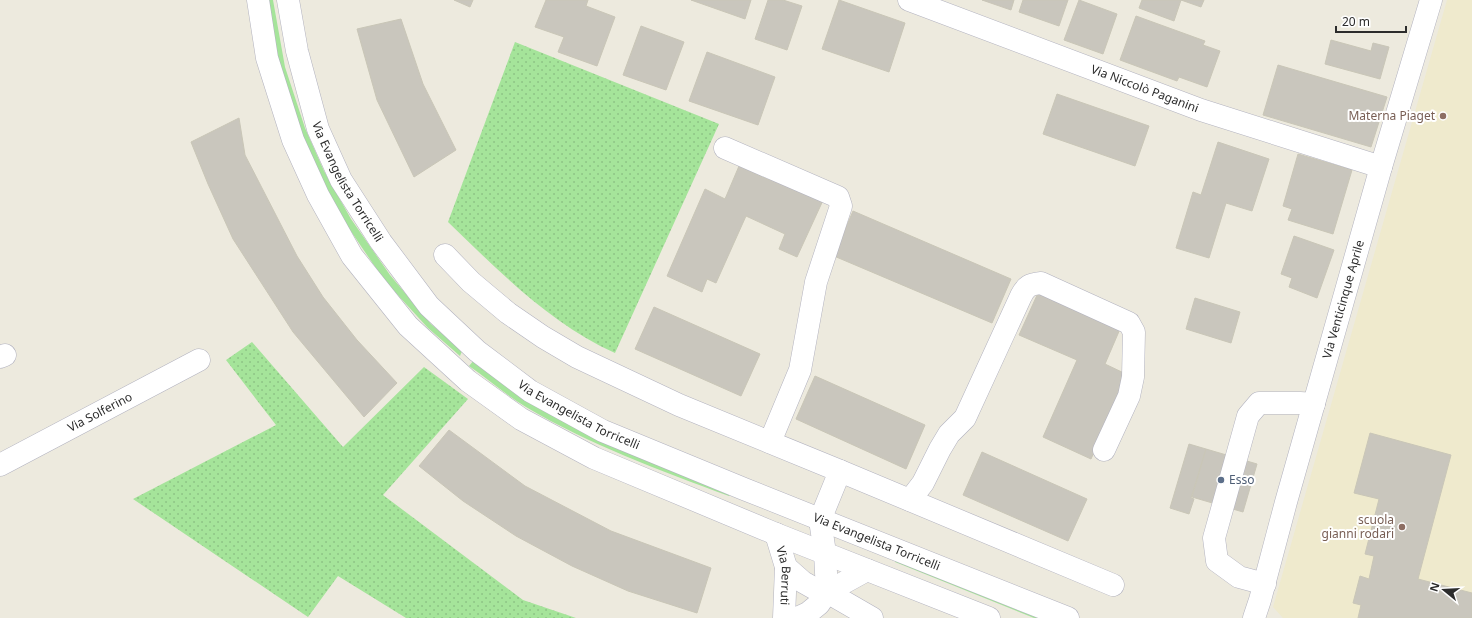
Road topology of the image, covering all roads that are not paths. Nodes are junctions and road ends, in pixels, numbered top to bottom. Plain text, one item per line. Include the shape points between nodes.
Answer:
1 (258, 0) edge
2 (288, 0) edge
3 (911, 0) edge
4 (1431, 0) edge
5 (725, 148) dead end
6 (1381, 167) junction
7 (445, 255) dead end
8 (199, 360) dead end
9 (1314, 404) junction
10 (770, 442) junction
11 (1104, 450) dead end
12 (0, 465) edge
13 (840, 471) junction
14 (910, 500) junction
15 (820, 520) junction
16 (776, 534) junction
17 (825, 553) junction
18 (786, 567) junction
19 (866, 570) junction
20 (1113, 586) dead end
21 (827, 594) junction
22 (1262, 605) edge
23 (784, 618) edge
24 (797, 618) edge
25 (872, 618) edge
26 (989, 618) edge
27 (1068, 618) edge

1 - 16 street via 267,58 292,140 318,195 352,256 408,326 468,381 521,419 594,458
2 - 15 street, Via Evangelista Torricelli via 297,51 318,129 341,180 381,242 429,306 477,351 530,391 603,431
3 - 6 street, Via Niccolò Paganini via 1201,110
4 - 6 street, Via Venticinque Aprile
5 - 10 street via 838,197 842,206 816,282 800,370
6 - 9 street, Via Venticinque Aprile
7 - 10 street via 471,282 508,313 577,357
8 - 12 street, Via Solferino
9 - 22 street, Via Venticinque Aprile via 1286,502
9 - 22 street via 1259,403 1248,416 1214,538 1218,561 1239,577
10 - 13 street
11 - 14 street via 1129,396 1133,377 1134,332 1129,323 1113,314 1041,283 1031,284 1025,288 1021,296 965,418 949,434 924,484
13 - 14 street
13 - 15 street
14 - 20 street
15 - 17 street
15 - 27 street, Via Evangelista Torricelli
16 - 17 street
16 - 18 street, Via Berruti
17 - 19 street
17 - 21 street
18 - 21 street via 803,582
18 - 23 street, Via Berruti
19 - 21 street, Via Berruti
19 - 26 street
21 - 24 street, Via Berruti via 808,613
21 - 25 street

